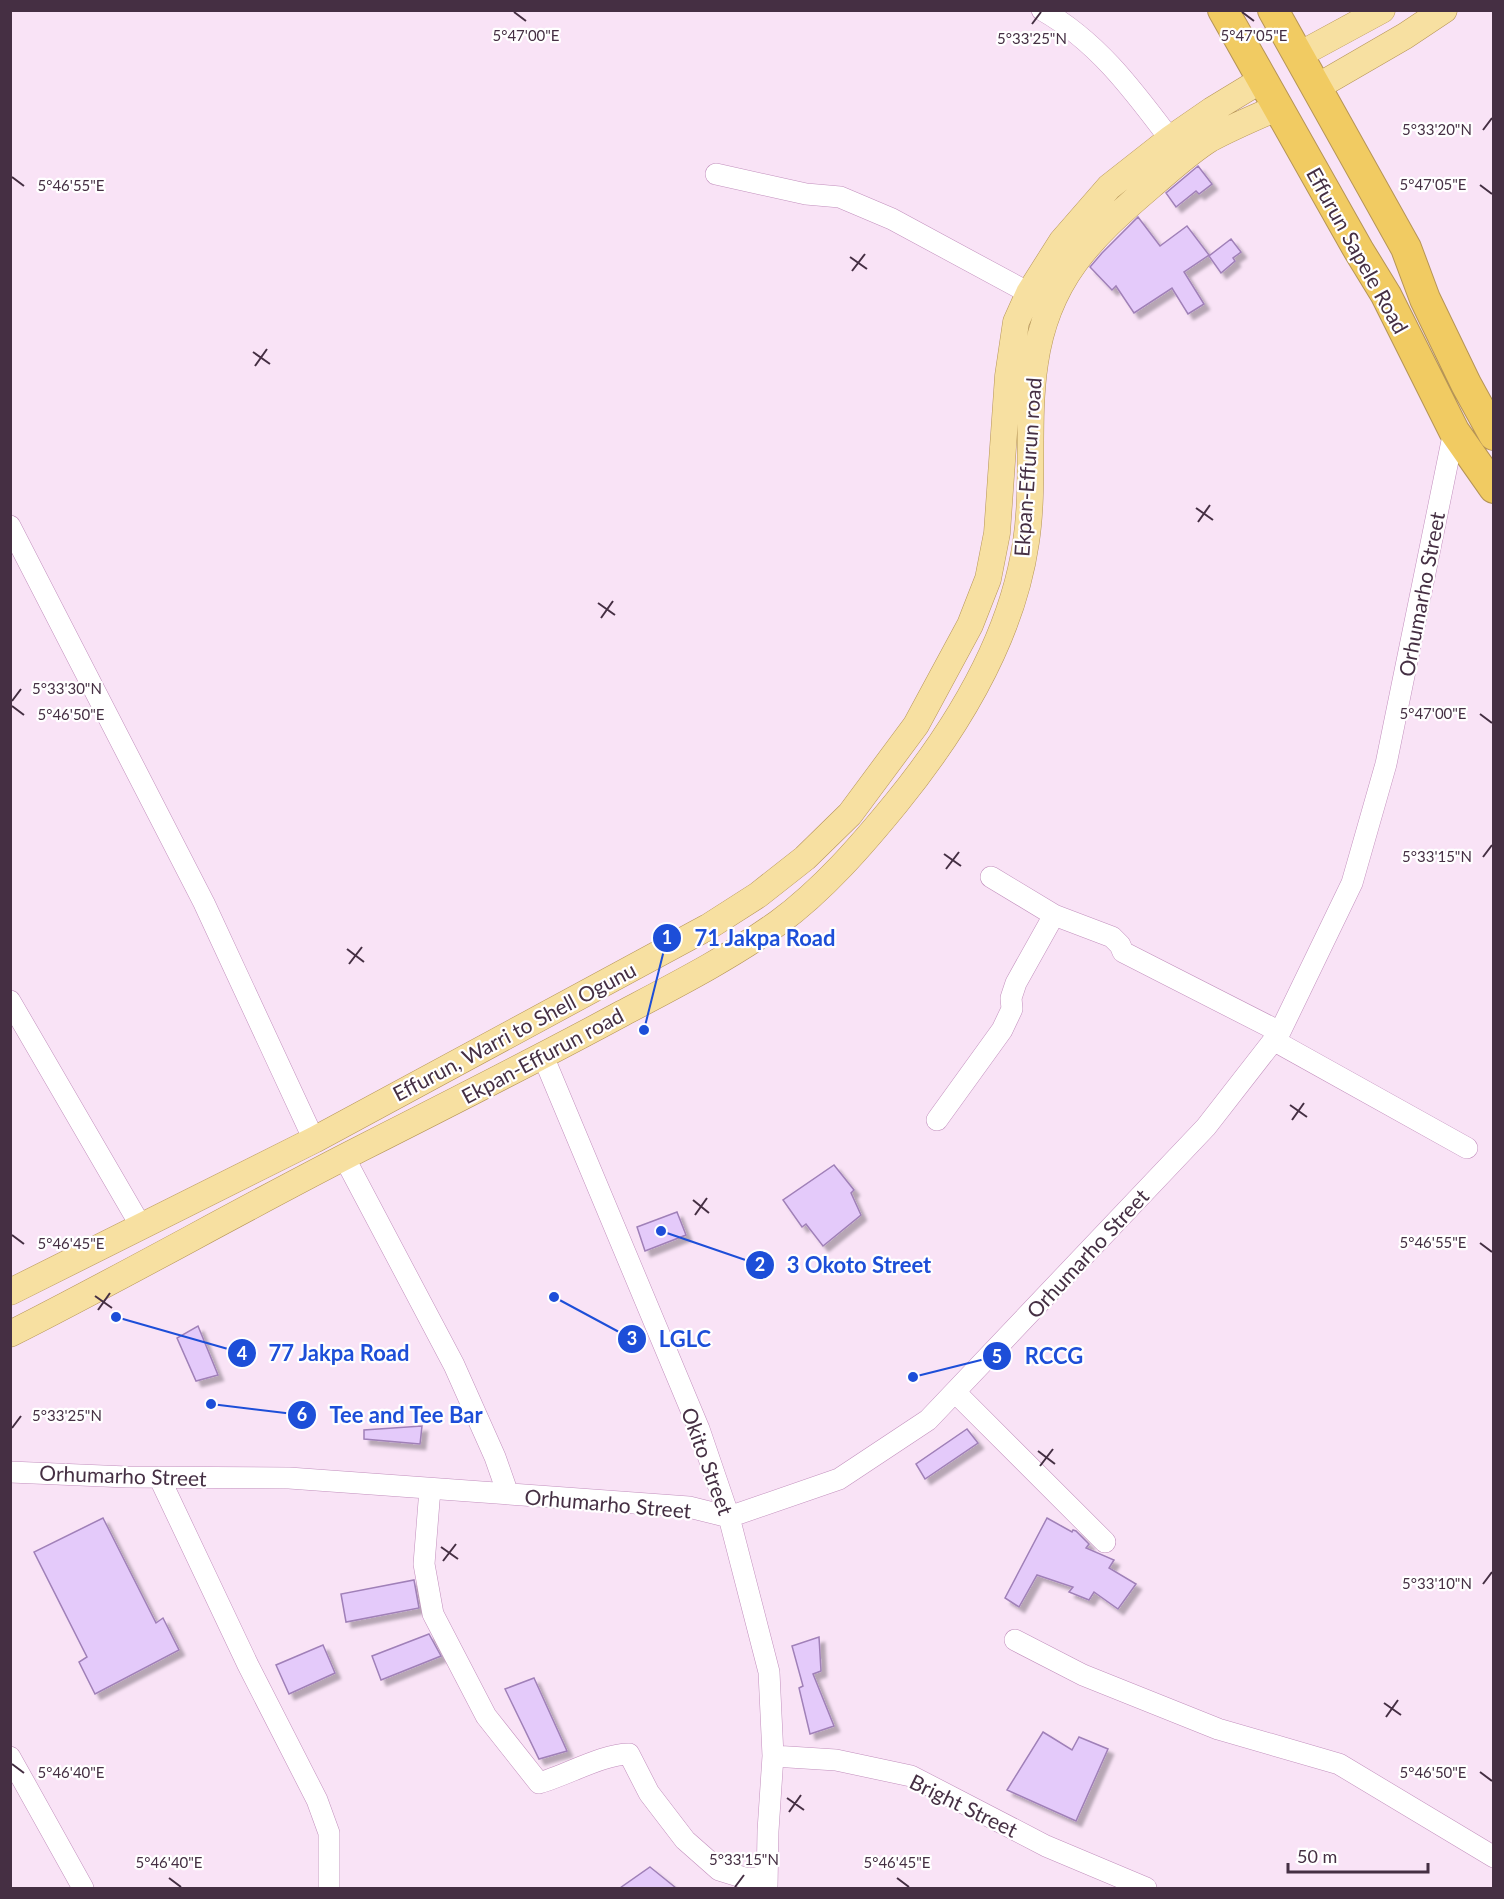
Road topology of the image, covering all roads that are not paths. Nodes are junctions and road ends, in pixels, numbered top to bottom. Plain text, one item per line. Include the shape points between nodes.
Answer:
1 (1042, 10) edge
2 (1223, 10) edge
3 (1273, 10) edge
4 (1382, 10) edge
5 (1444, 10) edge
6 (1299, 55) junction
7 (1263, 79) junction
8 (1317, 87) junction
9 (1279, 107) junction
10 (1170, 139) junction
11 (716, 174) dead end
12 (1029, 293) junction
13 (1454, 431) junction
14 (1494, 435) edge
15 (1494, 488) edge
16 (10, 526) edge
17 (992, 877) dead end
18 (1054, 915) junction
19 (708, 927) junction
20 (723, 960) junction
21 (10, 1001) edge
22 (1277, 1036) junction
23 (543, 1056) junction
24 (937, 1120) dead end
25 (314, 1140) junction
26 (1467, 1148) dead end
27 (344, 1157) junction
28 (142, 1227) junction
29 (10, 1292) edge
30 (10, 1334) edge
31 (955, 1392) junction
32 (10, 1472) edge
33 (159, 1477) junction
34 (430, 1488) junction
35 (508, 1494) junction
36 (729, 1517) junction
37 (1105, 1542) dead end
38 (1014, 1640) dead end
39 (773, 1756) junction
40 (10, 1757) edge
41 (1494, 1857) edge
42 (767, 1882) edge
43 (83, 1888) edge
44 (329, 1888) edge
45 (1146, 1888) edge

1 - 10 street via 1095,49 1124,79
2 - 7 highway, Effurun Sapele Road
3 - 6 highway, Effurun Sapele Road
4 - 6 main road
5 - 8 main road
6 - 8 highway, Effurun Sapele Road
7 - 9 highway, Effurun Sapele Road
7 - 10 main road, Effurun, Warri to Shell Ogunu
8 - 14 highway, Effurun Sapele Road via 1406,248 1425,298
9 - 13 highway, Effurun Sapele Road via 1386,295
9 - 20 main road, Ekpan-Effurun road via 1191,152 1091,240 1068,272 1052,300 1034,366 1027,540 1016,588 982,677 899,800 836,872 782,921
10 - 12 main road, Effurun, Warri to Shell Ogunu via 1109,187 1062,241
11 - 12 street via 806,194 840,197 892,219
12 - 19 main road, Effurun, Warri to Shell Ogunu via 1016,322 1008,376 997,532 988,579 970,625 916,725 850,814 805,858
13 - 15 highway, Effurun Sapele Road
13 - 22 street, Orhumarho Street via 1386,764 1352,883
16 - 25 street via 204,903
17 - 18 street
18 - 22 street via 1112,937 1123,952
18 - 24 street via 1016,982 1012,1010 1002,1030
19 - 20 main road
19 - 25 main road, Effurun, Warri to Shell Ogunu
20 - 23 main road, Ekpan-Effurun road
21 - 28 street
22 - 26 street
22 - 31 street, Orhumarho Street via 1206,1127
23 - 27 main road, Ekpan-Effurun road
23 - 36 street, Okito Street via 699,1430
25 - 28 main road, Effurun, Warri to Shell Ogunu
27 - 30 main road, Ekpan-Effurun road
27 - 35 street via 454,1365
28 - 29 main road, Effurun, Warri to Shell Ogunu
31 - 36 street, Orhumarho Street via 928,1420 839,1479
31 - 37 street
32 - 33 street, Orhumarho Street
33 - 34 street, Orhumarho Street via 289,1478
33 - 44 street via 316,1800 329,1833
34 - 35 street, Orhumarho Street
34 - 42 street via 424,1564 434,1614 486,1716 539,1783 616,1754 629,1754 649,1793 685,1840 719,1870
35 - 36 street, Orhumarho Street via 689,1507
36 - 39 street, Okito Street via 769,1672
38 - 41 street via 1083,1675 1218,1729 1339,1764
39 - 42 street, Okito Street
39 - 45 street, Bright Street via 836,1760 911,1776 1046,1846
40 - 43 street

